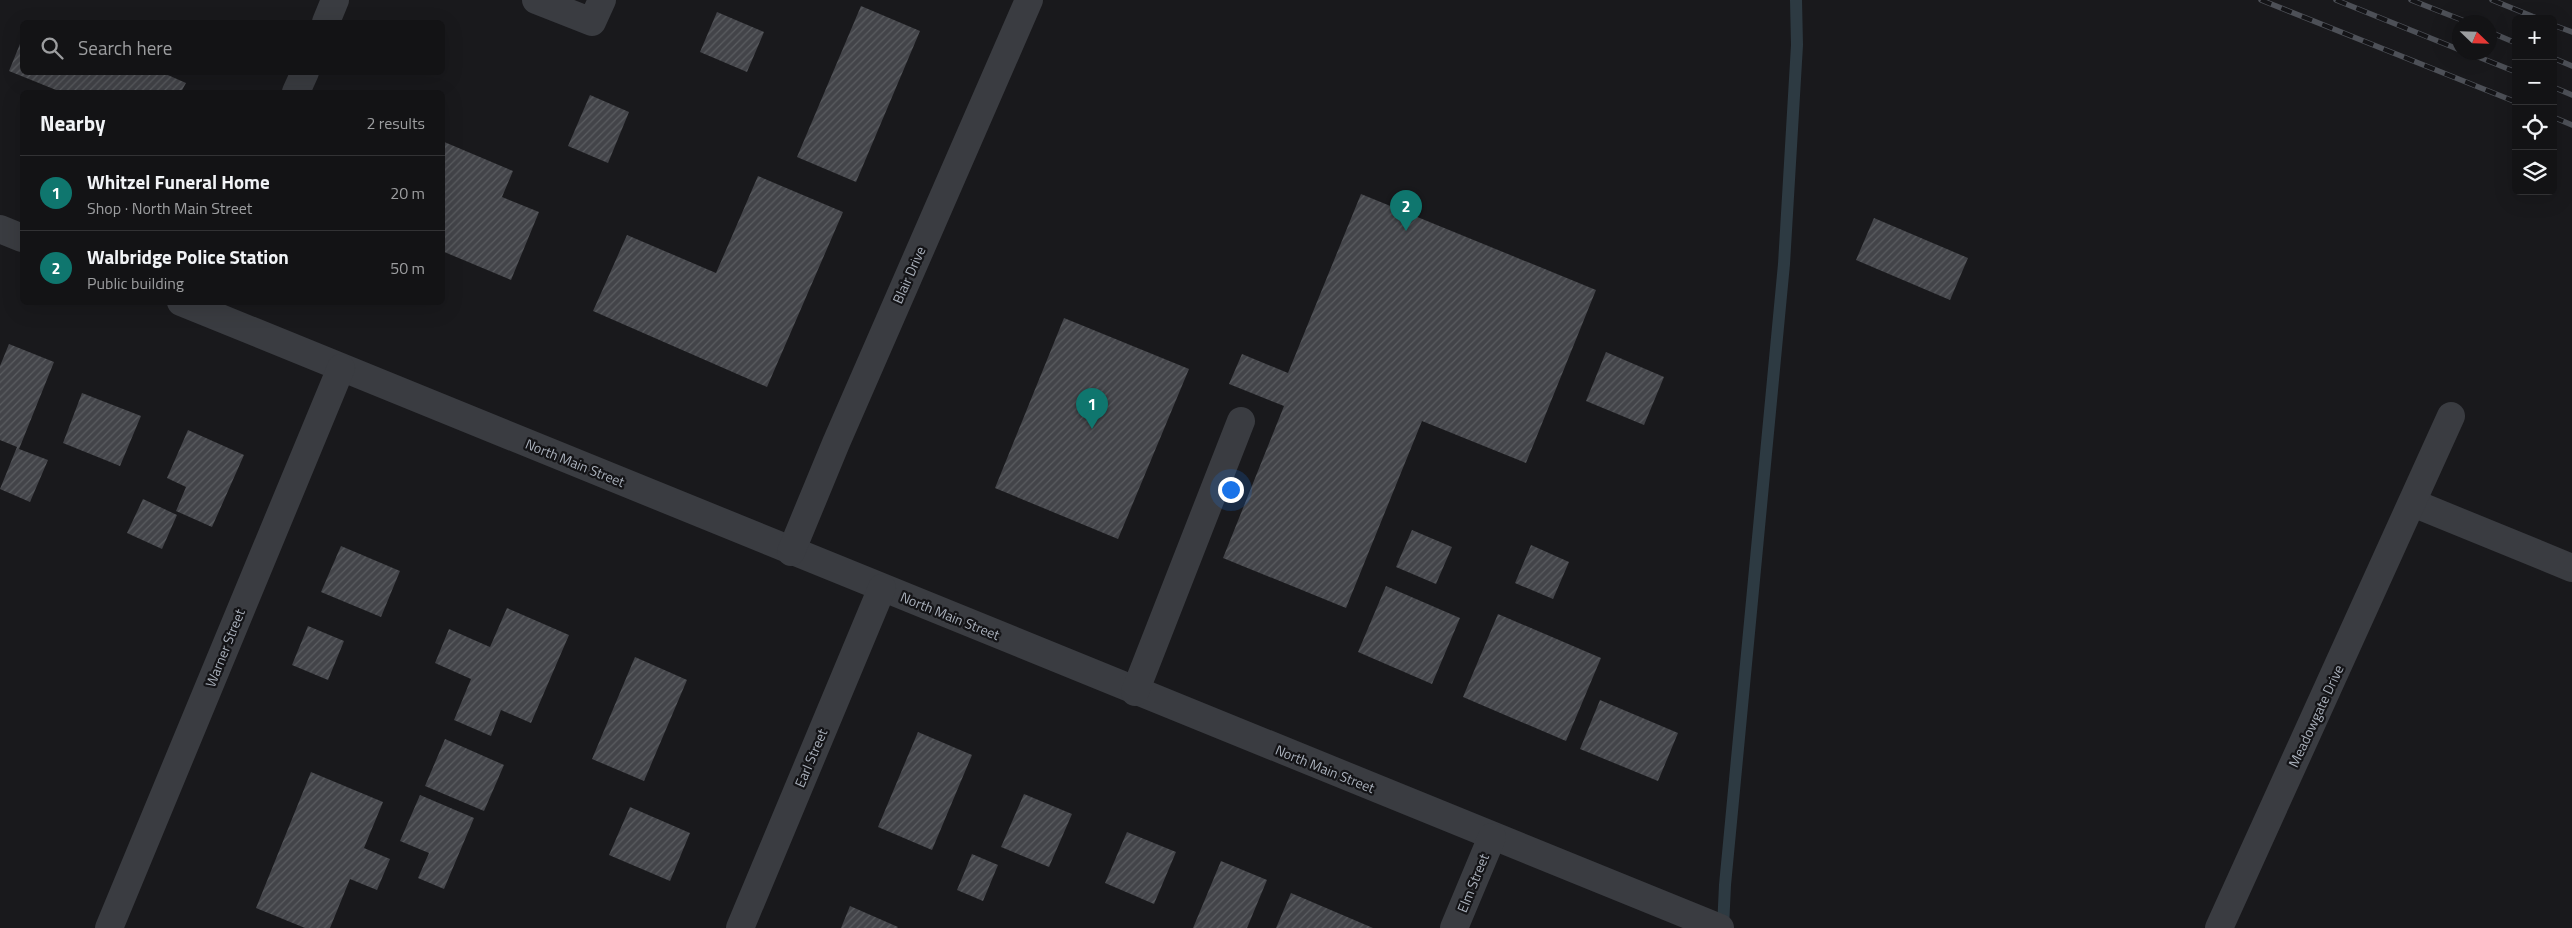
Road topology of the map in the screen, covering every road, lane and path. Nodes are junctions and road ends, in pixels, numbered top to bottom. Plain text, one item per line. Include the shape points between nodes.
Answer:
1 (336, 0) edge
2 (536, 0) edge
3 (602, 0) edge
4 (1029, 0) edge
5 (327, 20) edge
6 (304, 75) edge
7 (297, 90) edge
8 (0, 229) edge
9 (20, 237) edge
10 (197, 306) edge
11 (340, 368) junction
12 (2451, 416) dead end
13 (1241, 421) dead end
14 (2413, 503) junction
15 (791, 552) junction
16 (2572, 568) edge
17 (882, 588) junction
18 (1135, 692) junction
19 (1492, 837) junction
20 (109, 928) edge
21 (740, 928) edge
22 (1454, 928) edge
23 (1720, 928) edge
24 (2219, 928) edge

1 - 5 street
2 - 3 street via 592,22
4 - 15 street, Blair Drive
6 - 7 street
8 - 9 street
10 - 11 street, North Main Street
11 - 15 street, North Main Street
11 - 20 street, Warner Street
12 - 14 street, Meadowgate Drive
13 - 18 street
14 - 16 street
14 - 24 street, Meadowgate Drive
15 - 17 street, North Main Street
17 - 18 street, North Main Street
17 - 21 street, Earl Street
18 - 19 street, North Main Street
19 - 22 street, Elm Street
19 - 23 street, North Main Street

